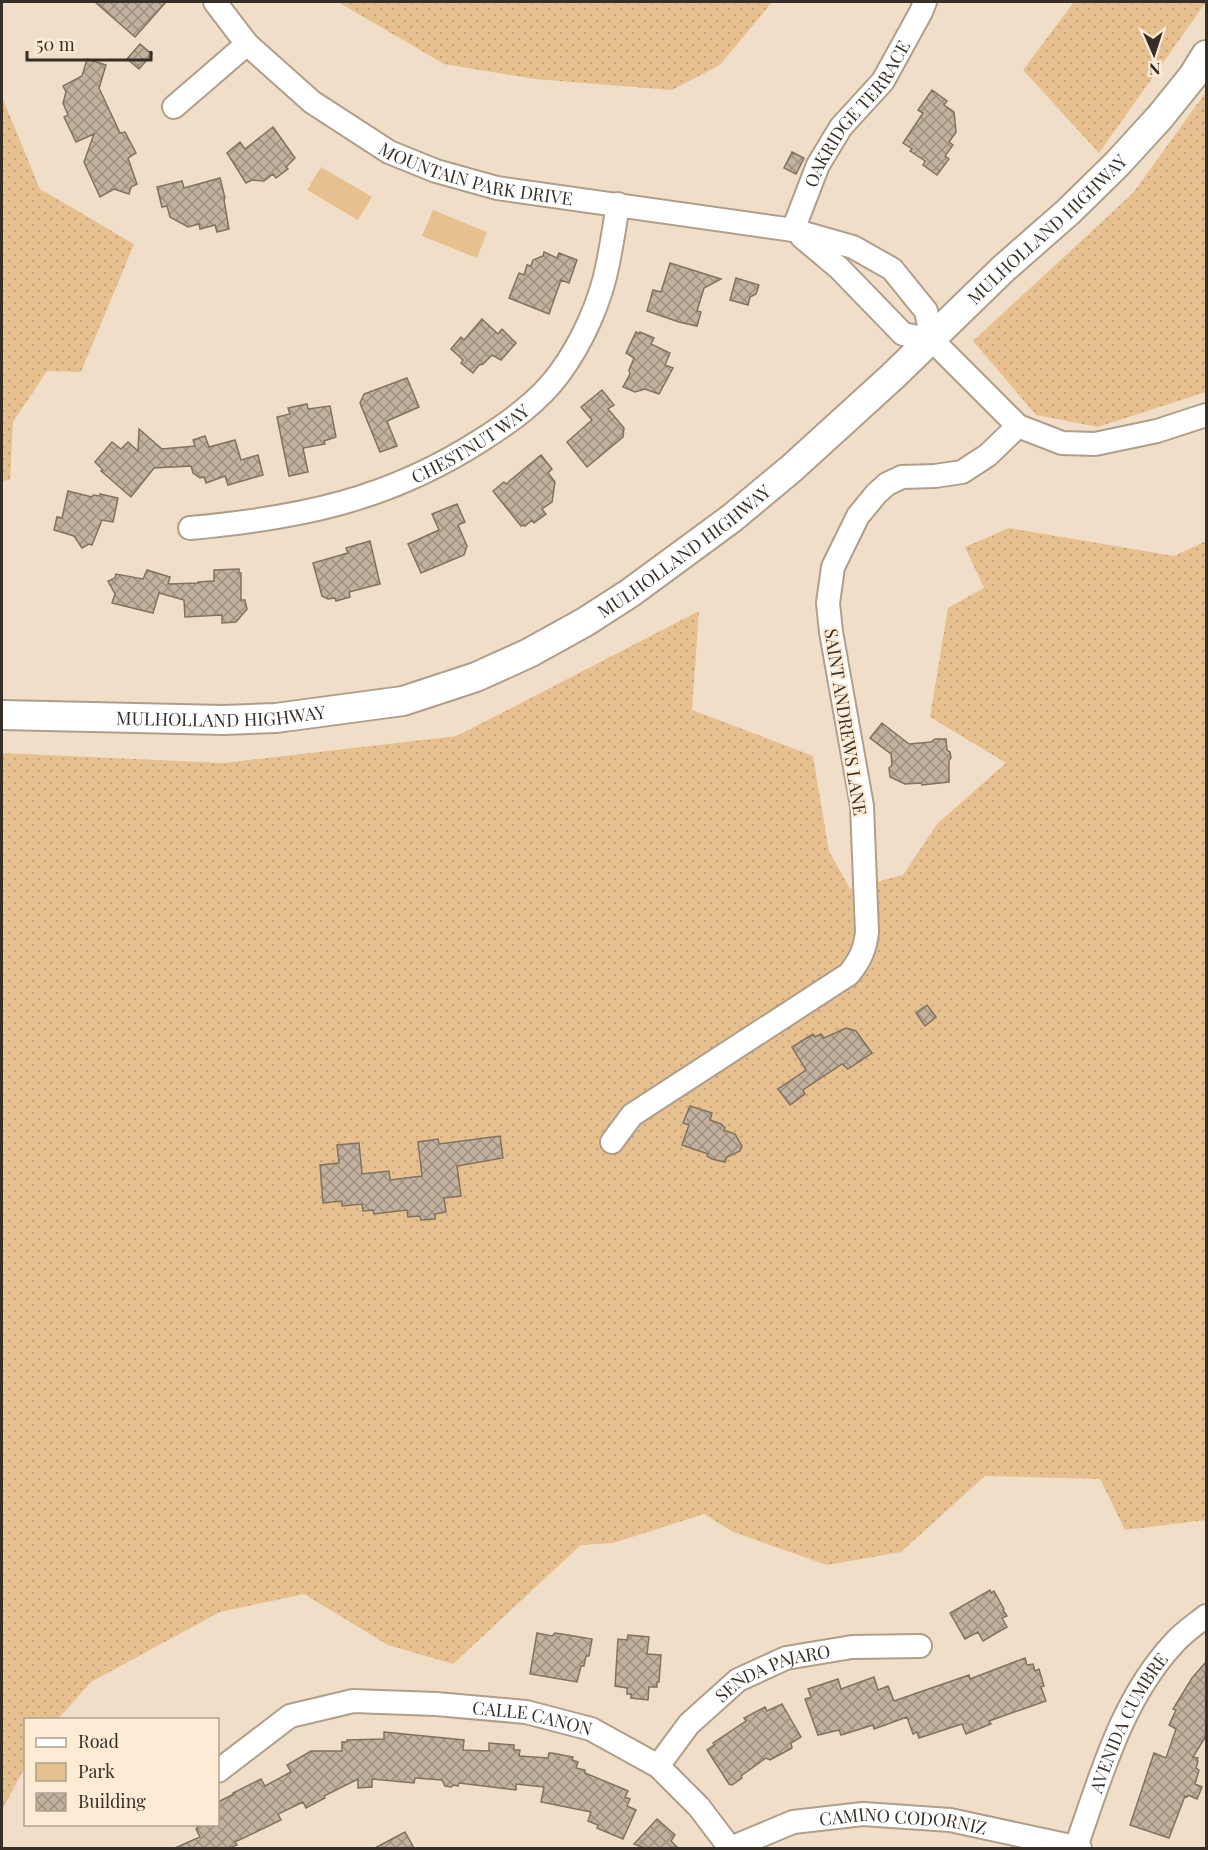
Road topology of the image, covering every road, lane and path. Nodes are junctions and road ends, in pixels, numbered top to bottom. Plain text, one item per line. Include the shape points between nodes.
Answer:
1 (215, 2) edge
2 (925, 2) edge
3 (247, 44) junction
4 (1206, 55) edge
5 (174, 106) dead end
6 (618, 204) junction
7 (793, 230) junction
8 (887, 266) junction
9 (860, 290) junction
10 (932, 340) junction
11 (1206, 415) edge
12 (1018, 426) junction
13 (190, 528) dead end
14 (2, 715) edge
15 (612, 1142) dead end
16 (1206, 1616) edge
17 (920, 1646) dead end
18 (658, 1766) junction
19 (219, 1771) edge
20 (731, 1848) edge
21 (1078, 1848) edge

1 - 3 street, MOUNTAIN PARK DRIVE
2 - 7 street, OAKRIDGE TERRACE via 883,81 841,127 818,165
3 - 5 street
3 - 6 street, MOUNTAIN PARK DRIVE via 312,102 388,152 497,188
4 - 10 main road, MULHOLLAND HIGHWAY via 1160,117 1117,164
6 - 7 street, MOUNTAIN PARK DRIVE
6 - 13 street, CHESTNUT WAY via 608,265 579,341 558,375 502,427 431,470 387,489 302,513
7 - 8 street, MOUNTAIN PARK DRIVE via 853,247
7 - 9 street
8 - 9 street
8 - 10 street, MOUNTAIN PARK DRIVE via 926,311
9 - 10 street via 903,334
10 - 12 street
10 - 14 main road, MULHOLLAND HIGHWAY via 732,518 585,622 476,677 403,701 276,718
11 - 12 street via 1095,444 1062,443
12 - 15 street, SAINT ANDREWS LANE via 962,472 902,477 887,484 858,516 832,567 828,603 831,632 862,806 867,932 860,961 849,974 632,1115
16 - 21 street, AVENIDA CUMBRE via 1175,1642 1142,1684 1114,1740
17 - 18 street, SENDA PAJARO via 852,1647 786,1658 738,1680 689,1724
18 - 19 street, CALLE CANON via 591,1729 526,1712 352,1701 290,1716
18 - 20 street, CALLE CANON via 699,1807
20 - 21 street, CAMINO CODORNIZ via 793,1822 863,1814 950,1820

